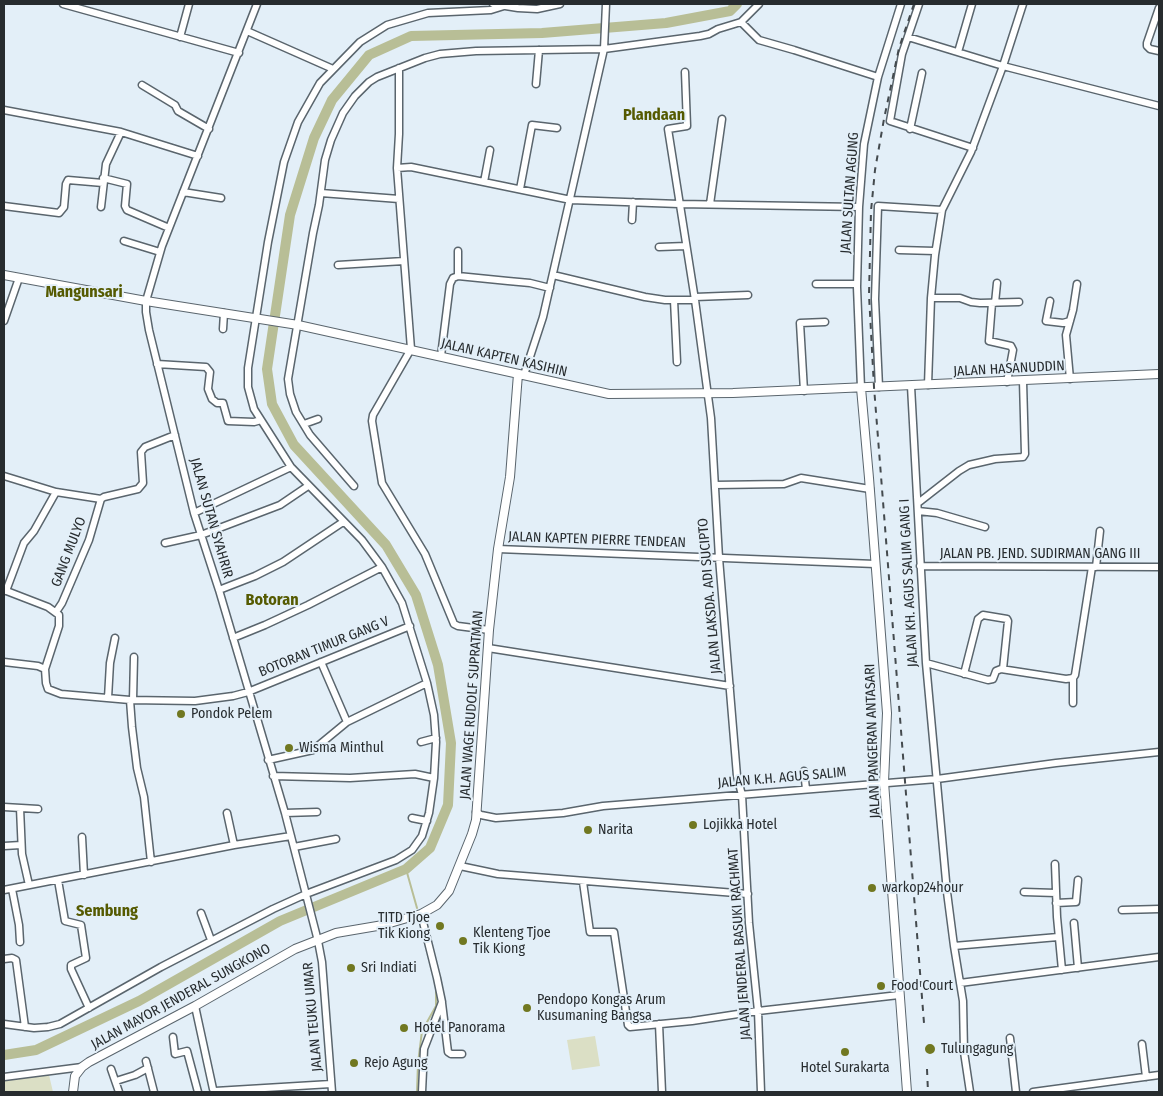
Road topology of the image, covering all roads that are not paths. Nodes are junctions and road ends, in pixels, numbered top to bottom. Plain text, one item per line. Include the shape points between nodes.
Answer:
1 (63, 4) edge
2 (189, 4) edge
3 (257, 4) edge
4 (493, 4) edge
5 (560, 4) edge
6 (759, 4) edge
7 (901, 4) edge
8 (919, 4) edge
9 (972, 4) edge
10 (1023, 4) edge
11 (504, 6) junction
12 (606, 6) edge
13 (1159, 8) edge
14 (741, 22) junction
15 (247, 30) junction
16 (908, 36) junction
17 (180, 37) junction
18 (604, 49) junction
19 (539, 50) junction
20 (1159, 51) edge
21 (958, 52) junction
22 (239, 54) junction
23 (1003, 66) junction
24 (399, 68) junction
25 (333, 69) junction
26 (685, 72) dead end
27 (922, 73) dead end
28 (878, 77) junction
29 (536, 84) dead end
30 (142, 85) dead end
31 (1159, 106) edge
32 (4, 110) edge
33 (722, 119) dead end
34 (557, 128) dead end
35 (910, 128) junction
36 (209, 129) junction
37 (121, 132) junction
38 (490, 150) dead end
39 (971, 152) junction
40 (198, 156) junction
41 (397, 168) junction
42 (103, 180) junction
43 (484, 182) junction
44 (520, 189) junction
45 (183, 192) junction
46 (320, 193) junction
47 (221, 198) dead end
48 (399, 199) junction
49 (571, 200) junction
50 (633, 202) junction
51 (679, 204) junction
52 (710, 204) junction
53 (4, 206) edge
54 (101, 207) dead end
55 (859, 207) junction
56 (942, 210) junction
57 (632, 220) dead end
58 (169, 228) junction
59 (124, 241) dead end
60 (686, 246) junction
61 (659, 247) dead end
62 (899, 250) dead end
63 (458, 251) dead end
64 (936, 251) junction
65 (160, 252) junction
66 (404, 261) junction
67 (338, 264) dead end
68 (4, 275) edge
69 (554, 275) junction
70 (458, 276) junction
71 (19, 278) junction
72 (997, 283) dead end
73 (816, 284) dead end
74 (857, 284) junction
75 (1077, 284) dead end
76 (550, 288) junction
77 (748, 294) dead end
78 (931, 298) junction
79 (695, 299) junction
80 (674, 300) junction
81 (146, 301) junction
82 (1050, 301) dead end
83 (1019, 302) dead end
84 (994, 303) junction
85 (224, 313) junction
86 (258, 318) junction
87 (1070, 321) junction
88 (4, 322) edge
89 (825, 322) dead end
90 (297, 325) junction
91 (222, 329) dead end
92 (411, 349) junction
93 (440, 356) junction
94 (676, 362) dead end
95 (157, 364) junction
96 (521, 374) junction
97 (1159, 374) edge
98 (1070, 379) junction
99 (1024, 381) junction
100 (1008, 382) junction
101 (928, 385) junction
102 (911, 386) junction
103 (879, 387) junction
104 (861, 388) junction
105 (804, 391) junction
106 (707, 394) junction
107 (318, 419) dead end
108 (261, 420) junction
109 (304, 424) junction
110 (174, 435) junction
111 (291, 467) junction
112 (4, 476) edge
113 (715, 485) junction
114 (308, 486) junction
115 (354, 486) dead end
116 (870, 489) junction
117 (56, 492) junction
118 (101, 499) junction
119 (918, 507) junction
120 (194, 513) junction
121 (343, 522) junction
122 (985, 527) dead end
123 (1100, 531) dead end
124 (201, 535) junction
125 (165, 543) dead end
126 (498, 549) junction
127 (719, 558) junction
128 (875, 564) junction
129 (920, 566) junction
130 (382, 567) junction
131 (1094, 567) junction
132 (1159, 567) edge
133 (219, 590) junction
134 (5, 591) edge
135 (57, 613) junction
136 (410, 626) junction
137 (489, 630) junction
138 (115, 638) dead end
139 (233, 638) junction
140 (488, 648) junction
141 (134, 657) dead end
142 (4, 662) edge
143 (321, 662) junction
144 (926, 663) junction
145 (1003, 669) junction
146 (45, 670) junction
147 (964, 674) junction
148 (1073, 678) junction
149 (427, 683) junction
150 (730, 686) junction
151 (248, 692) junction
152 (108, 698) junction
153 (132, 700) junction
154 (1073, 703) dead end
155 (347, 722) junction
156 (436, 738) junction
157 (421, 742) dead end
158 (1159, 752) edge
159 (268, 760) junction
160 (804, 771) dead end
161 (273, 776) junction
162 (434, 778) junction
163 (937, 779) junction
164 (884, 782) junction
165 (806, 789) junction
166 (742, 795) junction
167 (4, 807) edge
168 (20, 808) junction
169 (38, 809) dead end
170 (317, 812) dead end
171 (476, 812) junction
172 (227, 813) dead end
173 (285, 813) junction
174 (412, 818) dead end
175 (427, 821) junction
176 (291, 836) junction
177 (82, 837) dead end
178 (336, 839) dead end
179 (21, 845) junction
180 (234, 845) junction
181 (4, 846) edge
182 (294, 847) junction
183 (151, 862) junction
184 (1055, 864) dead end
185 (460, 866) junction
186 (84, 874) junction
187 (58, 880) junction
188 (1078, 880) dead end
189 (583, 882) junction
190 (29, 885) junction
191 (12, 889) junction
192 (4, 890) edge
193 (1024, 892) dead end
194 (1056, 893) junction
195 (748, 894) junction
196 (306, 895) junction
197 (1056, 904) junction
198 (1159, 909) edge
199 (1122, 910) dead end
200 (201, 913) dead end
201 (421, 914) junction
202 (1074, 923) dead end
203 (1058, 937) junction
204 (211, 940) junction
205 (318, 941) junction
206 (20, 942) dead end
207 (954, 946) junction
208 (1159, 957) edge
209 (4, 959) edge
210 (1078, 968) junction
211 (1062, 970) junction
212 (960, 983) junction
213 (900, 996) junction
214 (442, 1002) junction
215 (195, 1006) junction
216 (89, 1008) junction
217 (758, 1011) junction
218 (4, 1024) edge
219 (659, 1024) junction
220 (25, 1027) junction
221 (173, 1037) dead end
222 (1010, 1038) dead end
223 (1142, 1044) dead end
224 (462, 1054) dead end
225 (146, 1061) dead end
226 (82, 1067) junction
227 (148, 1068) junction
228 (111, 1069) dead end
229 (1159, 1075) edge
230 (4, 1077) edge
231 (1146, 1077) junction
232 (116, 1081) junction
233 (331, 1084) junction
234 (1070, 1090) edge
235 (73, 1092) edge
236 (119, 1092) edge
237 (154, 1092) edge
238 (198, 1092) edge
239 (332, 1092) edge
240 (422, 1092) edge
241 (662, 1092) edge
242 (761, 1092) edge
243 (907, 1092) edge
244 (970, 1092) edge
245 (1016, 1092) edge
246 (1033, 1092) edge
247 (1039, 1092) edge

1 - 17 street
2 - 17 street
3 - 15 street
4 - 11 street
5 - 11 street via 537,8
6 - 14 street
7 - 28 street, JALAN SULTAN AGUNG
8 - 16 street
9 - 21 street
10 - 23 street
11 - 25 street via 491,10 428,13 387,25 360,42
12 - 18 street
13 - 20 street via 1147,43 1150,49
14 - 18 street via 709,34
14 - 28 street via 758,40
15 - 22 street
15 - 25 street
16 - 21 street
16 - 35 street via 889,119 891,123
17 - 22 street
18 - 19 street
18 - 49 street
19 - 24 street via 440,54
19 - 29 street
21 - 23 street
22 - 36 street
23 - 31 street
23 - 39 street
24 - 41 street
24 - 46 street via 369,82 343,113 325,160
25 - 86 street via 320,83 298,122 284,162
26 - 51 street, JALAN LAKSDA. ADI SUCIPTO via 687,126 668,129
27 - 35 street
28 - 55 street, JALAN SULTAN AGUNG via 864,144
30 - 36 street
32 - 37 street
33 - 52 street
34 - 44 street via 532,125
35 - 39 street
36 - 40 street
37 - 40 street
37 - 42 street via 108,157
38 - 43 street
39 - 56 street
40 - 45 street
41 - 43 street
41 - 48 street
42 - 53 street via 68,180 64,207 59,213
42 - 54 street
42 - 58 street via 127,184 125,206 128,210
43 - 44 street
44 - 49 street
45 - 47 street
45 - 58 street
46 - 48 street
46 - 90 street
48 - 66 street
49 - 50 street
49 - 69 street
50 - 51 street
50 - 57 street
51 - 52 street
51 - 60 street, JALAN LAKSDA. ADI SUCIPTO
52 - 55 street
55 - 74 street, JALAN SULTAN AGUNG
56 - 64 street
56 - 103 street via 878,206 875,298
58 - 65 street
59 - 65 street
60 - 61 street
60 - 79 street, JALAN LAKSDA. ADI SUCIPTO
62 - 64 street
63 - 70 street
64 - 78 street
65 - 81 street
66 - 67 street
66 - 92 street
68 - 71 main road, JALAN KAPTEN KASIHIN
69 - 76 street
69 - 80 street via 625,293
70 - 76 street
70 - 93 street via 450,284
71 - 81 main road, JALAN KAPTEN KASIHIN
71 - 88 street
72 - 84 street
73 - 74 street
74 - 104 street, JALAN SULTAN AGUNG
75 - 87 street
76 - 96 street via 543,317
77 - 79 street
78 - 84 street
78 - 101 street
79 - 80 street
79 - 106 street, JALAN LAKSDA. ADI SUCIPTO
80 - 94 street
81 - 85 main road, JALAN KAPTEN KASIHIN
81 - 95 street, JALAN SUTAN SYAHRIR
82 - 87 street via 1046,321
83 - 84 street
84 - 100 street via 989,341 1011,346 1013,350
85 - 86 main road, JALAN KAPTEN KASIHIN
85 - 91 street
86 - 90 main road, JALAN KAPTEN KASIHIN
86 - 108 street via 248,368 248,387
87 - 98 street via 1066,335
89 - 105 street via 800,323
90 - 92 main road, JALAN KAPTEN KASIHIN
90 - 109 street via 288,379 296,412
92 - 93 main road, JALAN KAPTEN KASIHIN
92 - 137 street via 375,404 372,421 382,483 425,554 454,624
93 - 96 main road, JALAN KAPTEN KASIHIN
95 - 108 street via 206,366 210,372 208,389 212,399 223,404 228,421
95 - 110 street, JALAN SUTAN SYAHRIR
96 - 106 main road, JALAN KAPTEN KASIHIN via 609,394
96 - 126 main road, JALAN WAGE RUDOLF SUPRATMAN via 509,485
97 - 98 main road, JALAN HASANUDDIN
98 - 99 main road, JALAN HASANUDDIN
99 - 100 main road, JALAN HASANUDDIN
99 - 119 street via 1024,457 969,465 954,474
100 - 101 main road, JALAN HASANUDDIN
101 - 102 main road, JALAN HASANUDDIN
102 - 103 main road, JALAN HASANUDDIN
102 - 119 street, JALAN KH. AGUS SALIM GANG I
103 - 104 main road, JALAN HASANUDDIN
104 - 105 main road, JALAN KAPTEN KASIHIN
104 - 116 main road, JALAN PANGERAN ANTASARI
105 - 106 main road, JALAN KAPTEN KASIHIN
106 - 113 street, JALAN LAKSDA. ADI SUCIPTO
107 - 109 street
108 - 111 street
109 - 115 street via 320,448
110 - 118 street via 141,452 142,486
110 - 120 street, JALAN SUTAN SYAHRIR
111 - 114 street
111 - 120 street
112 - 117 street
113 - 116 street via 784,484 801,478
113 - 127 street, JALAN LAKSDA. ADI SUCIPTO
114 - 121 street
114 - 124 street via 280,505
116 - 128 main road, JALAN PANGERAN ANTASARI
117 - 118 street
117 - 134 street via 24,543
118 - 135 street, GANG MULYO via 85,549
119 - 122 street
119 - 129 street, JALAN KH. AGUS SALIM GANG I
120 - 124 street, JALAN SUTAN SYAHRIR
121 - 130 street via 362,540
121 - 133 street via 283,562
123 - 131 street
124 - 125 street
124 - 133 street, JALAN SUTAN SYAHRIR
126 - 127 street, JALAN KAPTEN PIERRE TENDEAN
126 - 137 main road, JALAN WAGE RUDOLF SUPRATMAN
127 - 128 street, JALAN KAPTEN PIERRE TENDEAN
127 - 150 street, JALAN LAKSDA. ADI SUCIPTO
128 - 164 main road, JALAN PANGERAN ANTASARI via 887,713
129 - 131 street, JALAN PB. JEND. SUDIRMAN GANG III
129 - 144 street, JALAN KH. AGUS SALIM GANG I
130 - 136 street via 402,603
130 - 139 street
131 - 132 street, JALAN PB. JEND. SUDIRMAN GANG III
131 - 148 street
133 - 139 street, JALAN SUTAN SYAHRIR
134 - 135 street
135 - 146 street, GANG MULYO via 59,626
136 - 143 street, BOTORAN TIMUR GANG V
136 - 149 street
137 - 140 main road, JALAN WAGE RUDOLF SUPRATMAN
138 - 152 street
139 - 151 street, JALAN SUTAN SYAHRIR
140 - 150 street
140 - 171 main road, JALAN WAGE RUDOLF SUPRATMAN
141 - 153 street
142 - 146 street via 38,666
143 - 151 street, BOTORAN TIMUR GANG V
143 - 155 street
144 - 147 street
144 - 163 street, JALAN KH. AGUS SALIM GANG I
145 - 147 street via 998,669 990,680
145 - 147 street via 1008,621 983,615 978,619
145 - 148 street
146 - 152 street, BOTORAN TIMUR GANG V via 47,686 54,692
148 - 154 street
149 - 155 street
149 - 156 street
150 - 166 street, JALAN LAKSDA. ADI SUCIPTO via 737,776
151 - 153 street, BOTORAN TIMUR GANG V via 195,701
151 - 159 street, JALAN SUTAN SYAHRIR
152 - 153 street, BOTORAN TIMUR GANG V
153 - 183 street via 132,727
155 - 159 street via 313,750
156 - 157 street
156 - 162 street
158 - 163 street, JALAN K.H. AGUS SALIM
159 - 161 street, JALAN SUTAN SYAHRIR
160 - 165 street
161 - 162 street via 350,778 415,774
161 - 173 street, JALAN SUTAN SYAHRIR
162 - 175 street
163 - 164 street, JALAN K.H. AGUS SALIM
163 - 207 street, JALAN KH. AGUS SALIM GANG I
164 - 165 street, JALAN K.H. AGUS SALIM
164 - 213 main road, JALAN PANGERAN ANTASARI
165 - 166 street, JALAN K.H. AGUS SALIM
166 - 171 street, JALAN K.H. AGUS SALIM via 496,818
166 - 195 street, JALAN JENDERAL BASUKI RACHMAT
167 - 168 street
168 - 169 street
168 - 179 street
170 - 173 street
171 - 185 main road, JALAN WAGE RUDOLF SUPRATMAN via 475,827
172 - 180 street
173 - 176 street, JALAN SUTAN SYAHRIR
174 - 175 street
175 - 196 street via 420,841 406,854
176 - 180 street
176 - 182 street, JALAN SUTAN SYAHRIR
177 - 186 street
178 - 182 street
179 - 181 street
179 - 190 street
180 - 183 street
182 - 196 street, JALAN SUTAN SYAHRIR
183 - 186 street
184 - 194 street
185 - 189 street via 498,874
185 - 201 main road, JALAN WAGE RUDOLF SUPRATMAN via 449,891 438,905
186 - 187 street
187 - 190 street
187 - 216 street via 66,921 81,925 86,958 71,964 71,969
188 - 197 street via 1076,902
189 - 195 street
189 - 219 street via 590,932 614,932 628,1026
190 - 191 street
191 - 192 street
191 - 206 street
193 - 194 street
194 - 197 street
195 - 217 street, JALAN JENDERAL BASUKI RACHMAT
196 - 204 street
196 - 205 street, JALAN SUTAN SYAHRIR
197 - 203 street
198 - 199 street
200 - 204 street
201 - 205 main road, JALAN WAGE RUDOLF SUPRATMAN via 336,933
201 - 214 street
202 - 210 street
203 - 207 street
203 - 211 street
204 - 216 street
205 - 215 main road, JALAN MAYOR JENDERAL SUNGKONO via 295,949
205 - 233 street, JALAN TEUKU UMAR
207 - 212 street, JALAN KH. AGUS SALIM GANG I
208 - 210 street
209 - 220 street via 16,960
210 - 211 street
211 - 212 street
212 - 244 street, JALAN KH. AGUS SALIM GANG I
213 - 217 street
213 - 243 main road, JALAN PANGERAN ANTASARI
214 - 224 street via 448,1052
214 - 240 street via 424,1049
215 - 226 main road, JALAN MAYOR JENDERAL SUNGKONO
215 - 233 street via 215,1091
216 - 220 street via 48,1027
217 - 219 street
217 - 242 street, JALAN JENDERAL BASUKI RACHMAT
218 - 220 street
219 - 241 street
221 - 238 street via 176,1054 187,1051
222 - 245 street
223 - 231 street
225 - 227 street
226 - 230 street
226 - 235 main road, JALAN MAYOR JENDERAL SUNGKONO via 75,1076
227 - 232 street
227 - 237 street
228 - 232 street
229 - 231 street
231 - 234 street
232 - 236 street
233 - 239 street, JALAN TEUKU UMAR
234 - 247 street
246 - 247 street

